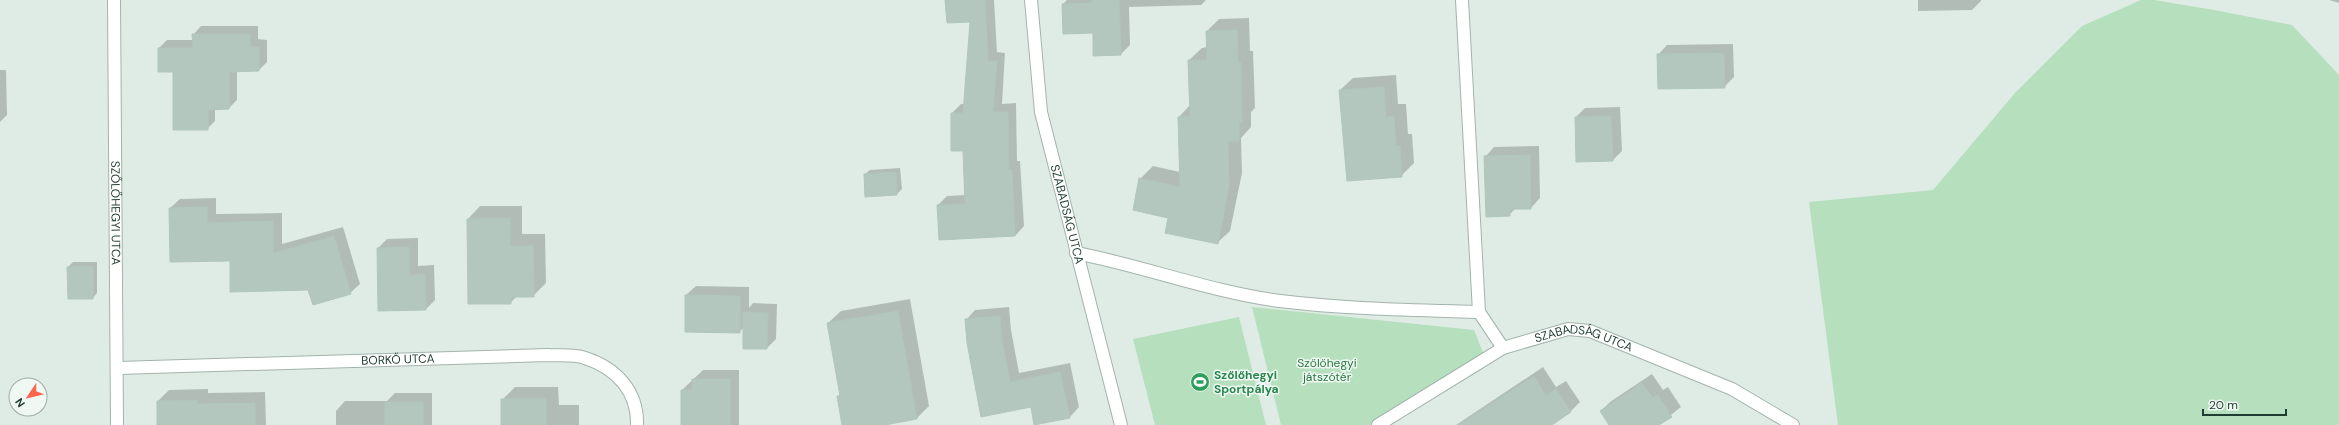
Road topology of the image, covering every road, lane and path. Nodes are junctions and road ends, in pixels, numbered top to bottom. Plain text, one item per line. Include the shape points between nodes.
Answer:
1 (114, 0) edge
2 (1031, 0) edge
3 (1462, 0) edge
4 (1076, 253) junction
5 (1479, 312) junction
6 (1503, 348) junction
7 (118, 368) junction
8 (117, 425) edge
9 (637, 425) edge
10 (1121, 425) edge
11 (1378, 425) edge
12 (1793, 425) edge

1 - 7 street, SZŐLŐHEGYI UTCA
2 - 4 street, SZABADSÁG UTCA via 1041,112
3 - 5 street
4 - 5 street via 1119,261 1197,283 1279,301 1368,308
4 - 10 street, SZABADSÁG UTCA
5 - 6 street
6 - 11 street, SZABADSÁG UTCA
6 - 12 street, SZABADSÁG UTCA via 1568,329 1590,331 1732,389
7 - 8 street, SZŐLŐHEGYI UTCA
7 - 9 street, BORKŐ UTCA via 548,355 584,357 617,374 631,391 637,413

